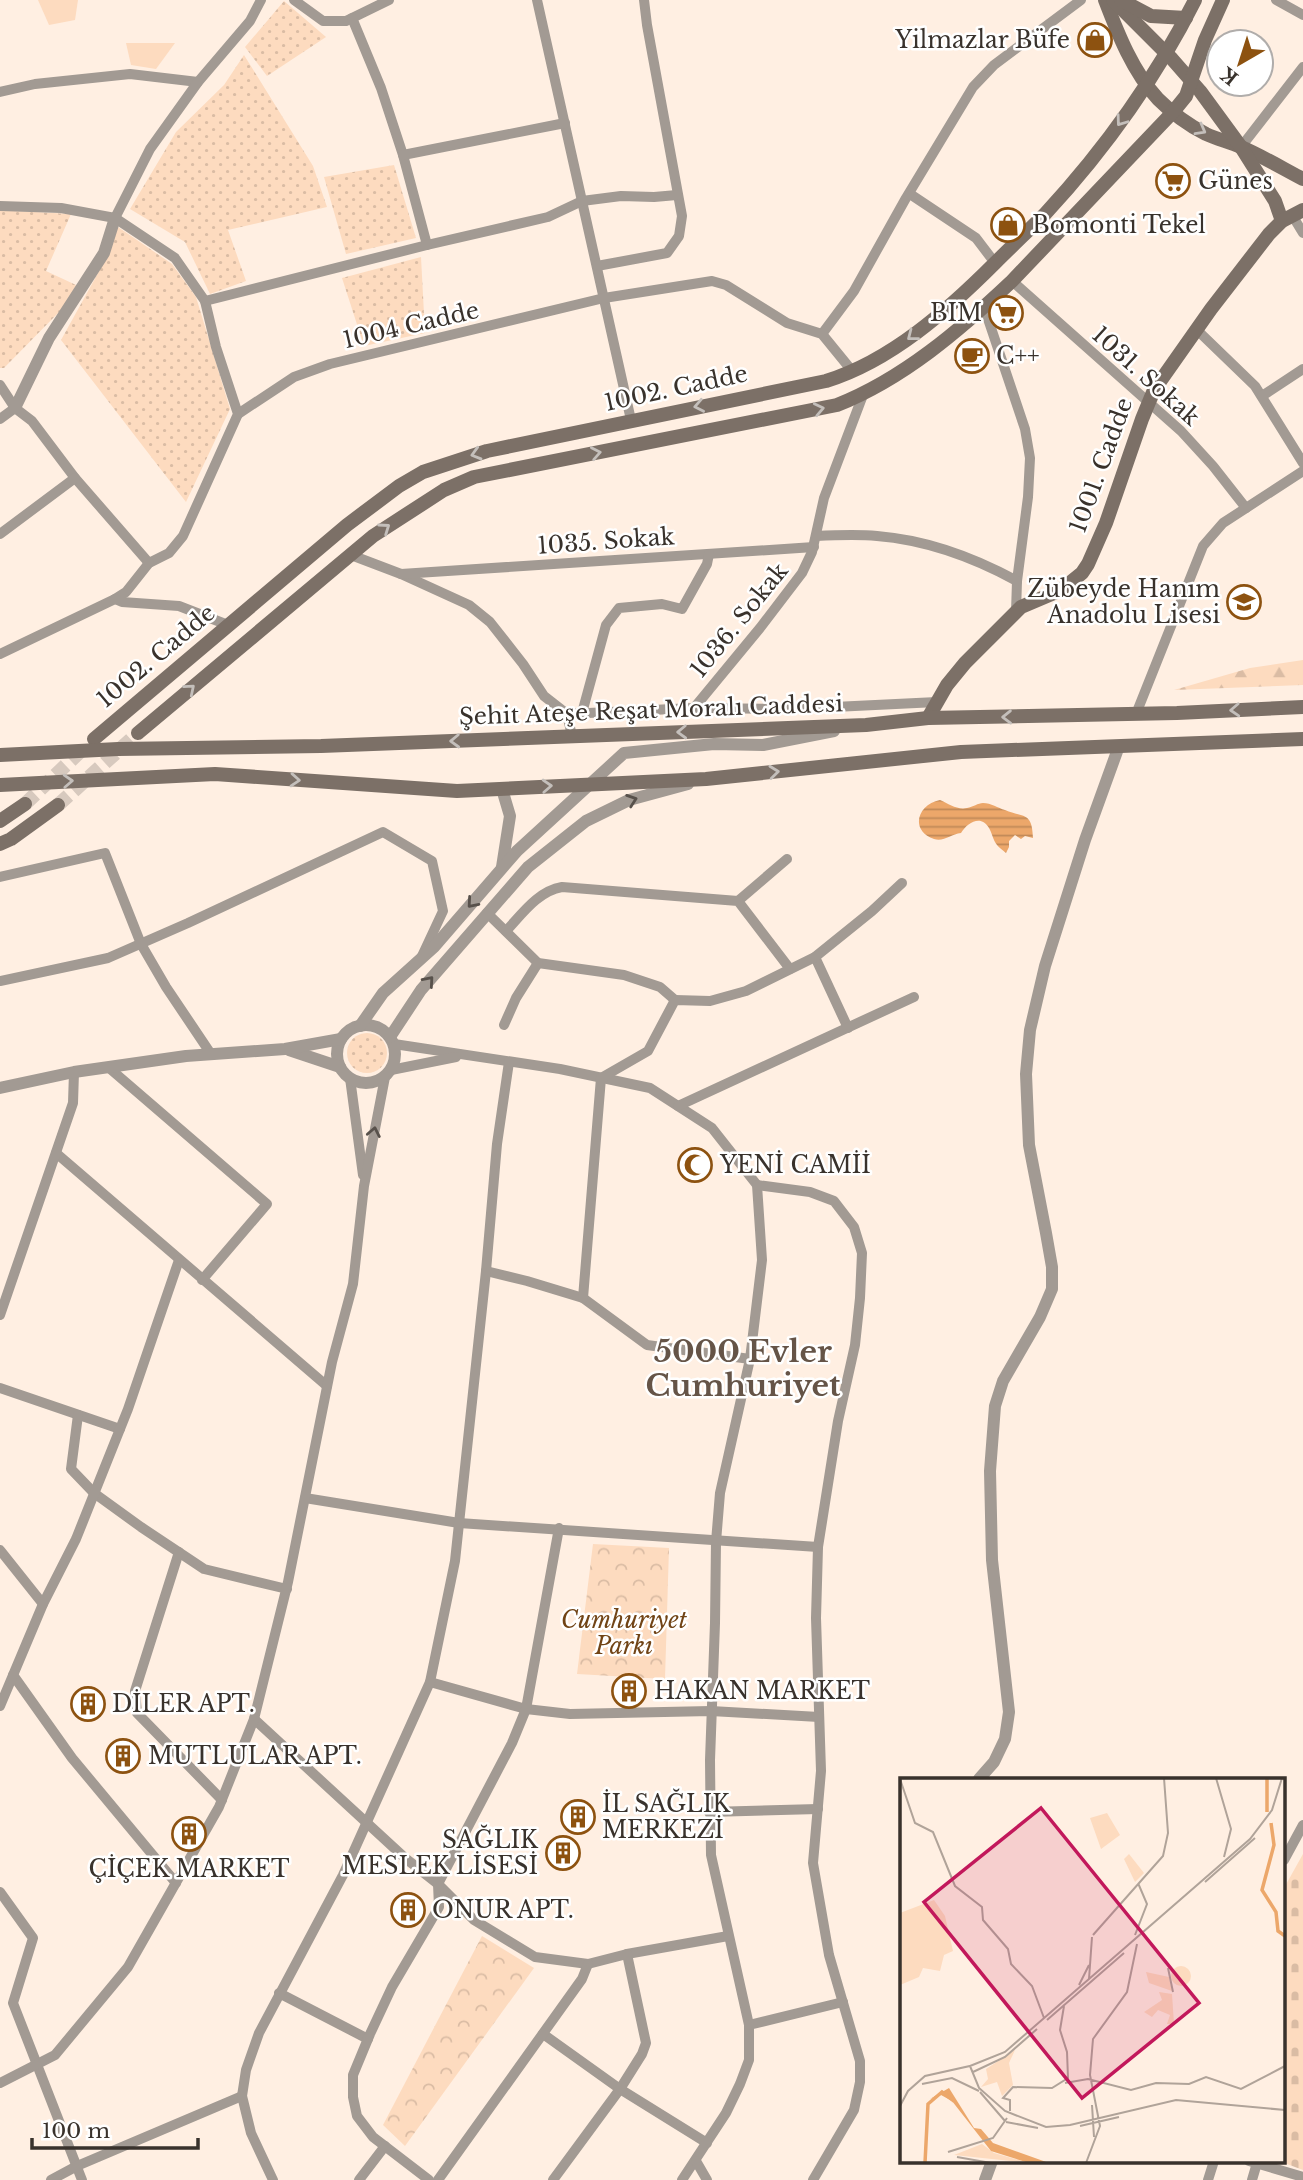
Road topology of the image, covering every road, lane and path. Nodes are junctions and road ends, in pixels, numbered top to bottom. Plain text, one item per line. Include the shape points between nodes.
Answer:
1 (261, 0) edge
2 (294, 0) edge
3 (389, 0) edge
4 (537, 0) edge
5 (644, 0) edge
6 (1081, 0) edge
7 (1105, 0) edge
8 (1113, 0) edge
9 (1121, 0) edge
10 (1195, 0) edge
11 (1223, 0) edge
12 (1276, 0) edge
13 (1303, 15) edge
14 (352, 18) junction
15 (1186, 18) junction
16 (1166, 52) junction
17 (1303, 67) edge
18 (1192, 81) junction
19 (198, 82) junction
20 (1147, 84) junction
21 (0, 92) edge
22 (1173, 112) junction
23 (565, 123) junction
24 (1241, 147) junction
25 (403, 155) junction
26 (1303, 179) edge
27 (910, 194) junction
28 (677, 195) junction
29 (582, 201) junction
30 (0, 206) edge
31 (1292, 215) edge
32 (115, 218) junction
33 (1303, 233) edge
34 (426, 245) junction
35 (995, 263) junction
36 (597, 266) junction
37 (1012, 281) junction
38 (604, 298) junction
39 (205, 301) junction
40 (984, 307) junction
41 (1196, 329) junction
42 (822, 334) junction
43 (1303, 369) edge
44 (853, 372) junction
45 (0, 386) edge
46 (863, 395) junction
47 (1262, 396) junction
48 (1149, 401) junction
49 (15, 408) junction
50 (237, 414) junction
51 (0, 419) edge
52 (631, 420) junction
53 (637, 445) junction
54 (1303, 463) edge
55 (1303, 471) edge
56 (75, 478) junction
57 (1246, 508) junction
58 (0, 534) edge
59 (334, 536) junction
60 (816, 536) junction
61 (814, 547) junction
62 (709, 554) junction
63 (351, 555) junction
64 (149, 564) junction
65 (401, 574) junction
66 (1017, 581) junction
67 (115, 599) junction
68 (1016, 612) junction
69 (228, 625) junction
70 (244, 644) junction
71 (0, 654) edge
72 (937, 702) junction
73 (1303, 707) edge
74 (694, 708) junction
75 (582, 713) junction
76 (567, 714) junction
77 (1136, 714) junction
78 (928, 718) junction
79 (866, 724) junction
80 (138, 733) tunnel mouth
81 (572, 736) junction
82 (94, 739) tunnel mouth
83 (1303, 739) edge
84 (1119, 746) junction
85 (0, 755) edge
86 (706, 779) junction
87 (0, 785) edge
88 (502, 789) junction
89 (25, 804) tunnel mouth
90 (58, 805) tunnel mouth
91 (0, 821) edge
92 (0, 844) edge
93 (787, 859) dead end
94 (502, 868) junction
95 (0, 877) edge
96 (902, 883) dead end
97 (738, 901) junction
98 (487, 913) junction
99 (506, 931) junction
100 (141, 944) junction
101 (815, 957) junction
102 (420, 959) junction
103 (538, 963) junction
104 (790, 969) junction
105 (0, 981) edge
106 (914, 998) dead end
107 (676, 1000) junction
108 (504, 1025) dead end
109 (360, 1026) junction
110 (848, 1028) junction
111 (341, 1039) junction
112 (392, 1040) junction
113 (285, 1049) junction
114 (211, 1054) junction
115 (463, 1055) junction
116 (509, 1062) junction
117 (108, 1067) junction
118 (340, 1067) junction
119 (74, 1072) junction
120 (388, 1074) junction
121 (350, 1078) junction
122 (601, 1078) junction
123 (0, 1088) edge
124 (678, 1106) junction
125 (56, 1153) junction
126 (757, 1185) junction
127 (364, 1186) junction
128 (179, 1259) junction
129 (486, 1271) junction
130 (202, 1280) junction
131 (4, 1291) edge
132 (583, 1298) junction
133 (0, 1315) edge
134 (751, 1359) junction
135 (327, 1386) junction
136 (0, 1388) edge
137 (78, 1415) junction
138 (120, 1429) junction
139 (94, 1493) junction
140 (305, 1498) junction
141 (459, 1523) junction
142 (559, 1528) junction
143 (716, 1542) junction
144 (818, 1547) junction
145 (0, 1550) edge
146 (179, 1552) junction
147 (286, 1590) junction
148 (43, 1604) junction
149 (13, 1675) junction
150 (430, 1682) junction
151 (0, 1706) edge
152 (526, 1709) junction
153 (711, 1711) junction
154 (820, 1717) junction
155 (254, 1719) junction
156 (980, 1778) edge
157 (222, 1800) junction
158 (818, 1809) junction
159 (709, 1812) junction
160 (366, 1822) junction
161 (1303, 1825) edge
162 (1286, 1856) edge
163 (176, 1883) junction
164 (438, 1884) junction
165 (0, 1892) edge
166 (728, 1936) junction
167 (627, 1954) junction
168 (588, 1964) junction
169 (279, 1993) junction
170 (843, 2002) junction
171 (749, 2025) junction
172 (543, 2034) junction
173 (368, 2039) junction
174 (38, 2064) junction
175 (0, 2083) edge
176 (620, 2089) junction
177 (242, 2096) junction
178 (707, 2143) junction
179 (385, 2146) junction
180 (696, 2161) junction
181 (992, 2162) edge
182 (1214, 2162) edge
183 (1253, 2162) edge
184 (77, 2166) junction
185 (1303, 2177) edge
186 (51, 2180) edge
187 (82, 2180) edge
188 (273, 2180) edge
189 (359, 2180) edge
190 (429, 2180) edge
191 (438, 2180) edge
192 (553, 2180) edge
193 (682, 2180) edge
194 (707, 2180) edge
195 (813, 2180) edge
196 (985, 2180) edge
197 (1208, 2180) edge
198 (1252, 2180) edge

1 - 19 street via 250,21
2 - 14 street via 323,21
3 - 14 street
4 - 23 street
5 - 28 street
6 - 27 street via 994,65 973,87
7 - 20 main road
8 - 16 main road
9 - 15 main road via 1151,16
10 - 15 main road, 1002. Cadde
11 - 18 main road, 1002. Cadde
12 - 13 street
14 - 25 street
15 - 16 main road, 1002. Cadde
16 - 18 main road
16 - 20 main road, 1002. Cadde
17 - 24 street
18 - 22 main road, 1002. Cadde
18 - 24 main road
19 - 21 street via 130,74
19 - 32 street via 150,149
20 - 22 main road
20 -> 35 main road, 1002. Cadde via 1077,178
22 -> 24 main road via 1206,134
22 - 37 main road, 1002. Cadde
23 - 25 street
23 - 29 street
24 - 26 main road
24 - 31 main road via 1275,201
25 - 34 street
27 - 35 street via 976,238
27 - 42 street via 854,291
28 - 29 street via 621,195
28 - 36 street via 682,216 679,236 667,253
29 - 34 street via 548,217
29 - 36 street
30 - 32 street via 61,208
31 - 33 street
31 - 41 main road, 1001. Cadde
32 - 39 street via 175,258
32 - 49 street via 104,253 49,338
34 - 39 street
35 - 37 main road
35 -> 44 main road, 1002. Cadde via 907,340
36 - 38 street
37 - 40 main road, 1002. Cadde
37 - 48 street, 1031. Sokak
38 - 42 street, 1004 Cadde via 712,281 787,323
38 - 50 street, 1004 Cadde via 330,364 294,377
38 - 52 street
39 - 50 street
40 - 46 main road, 1002. Cadde via 919,359
40 - 66 street via 1029,444 1031,473
41 - 47 street
41 - 48 main road, 1001. Cadde
42 - 44 street
43 - 47 street
44 - 46 main road
44 -> 52 main road, 1002. Cadde
45 - 49 street
53 -> 46 main road, 1002. Cadde via 837,405
46 - 60 street, 1036. Sokak via 824,498
47 - 54 street
48 - 57 street, 1031. Sokak via 1195,445
48 - 68 main road, 1001. Cadde via 1088,564 1073,582
49 - 51 street
49 - 56 street via 32,421
50 - 64 street via 183,536 169,553
52 - 53 main road
52 -> 59 main road, 1002. Cadde via 439,466 399,486
63 -> 53 main road, 1002. Cadde via 408,512 474,477
55 - 57 street
56 - 58 street
56 - 64 street
57 - 77 street via 1215,530 1199,553
59 - 63 main road
59 - 69 main road, 1002. Cadde
60 - 61 street, 1036. Sokak
60 - 66 street via 874,535 926,544 968,557
61 - 62 street, 1035. Sokak
61 - 74 street, 1036. Sokak via 796,582
62 - 65 street, 1035. Sokak
62 - 75 street via 682,609 662,604 619,608 606,625
63 - 65 street
63 - 70 main road, 1002. Cadde
64 - 67 street
65 - 76 street via 468,605 490,622 544,696
66 - 68 street
67 - 69 street via 179,606
67 - 71 street
68 - 72 main road, 1001. Cadde via 965,663
69 - 70 main road
69 - 82 main road, 1002. Cadde
80 -> 70 main road, 1002. Cadde
72 - 74 street
72 - 78 main road, 1001. Cadde
73 -> 77 main road, Şehit Ateşe Reşat Moralı Caddesi
74 - 75 street
75 - 76 street
76 - 81 street
77 -> 78 main road, Şehit Ateşe Reşat Moralı Caddesi
78 - 79 main road, Şehit Ateşe Reşat Moralı Caddesi
79 -> 81 main road, Şehit Ateşe Reşat Moralı Caddesi
79 - 94 street via 763,745 714,744 624,753
81 -> 85 main road, Şehit Ateşe Reşat Moralı Caddesi
83 - 84 main road
86 -> 84 main road via 961,752
84 - 156 street via 1045,966 1030,1030 1026,1074 1029,1145 1052,1289 1003,1381 995,1406 990,1471 992,1560 1009,1712 1005,1739
88 -> 86 main road
98 -> 86 street via 527,867 586,821 629,800
87 -> 88 main road via 215,774 457,791
88 - 94 street via 510,816
89 - 91 main road
90 - 92 main road
93 - 97 street
94 -> 102 street
95 - 100 street via 105,853
96 - 101 street
97 - 99 street via 562,887 538,897
97 - 104 street
98 - 99 street
112 -> 98 street via 421,990
99 - 103 street
100 - 102 street via 383,832 432,861 443,911
100 - 105 street via 107,958
100 - 114 street
101 - 104 street
101 - 110 street
102 - 109 street via 383,993
103 - 107 street via 624,975 660,987
103 - 108 street
104 - 107 street via 710,1001
106 - 110 street
107 - 122 street via 648,1051
109 - 111 street
109 - 112 street via 376,1027
110 - 124 street
111 - 113 street
111 - 118 street
112 - 115 street
112 - 120 street via 395,1062
113 - 114 street
113 - 118 street
114 - 117 street
115 - 116 street
115 - 120 street
116 - 122 street
116 - 129 street
117 - 119 street
117 - 130 street via 267,1205
118 - 121 street
119 - 123 street
119 - 125 street via 73,1103
120 - 121 street via 368,1084
127 -> 120 street
121 - 127 street
122 - 124 street via 650,1088
122 - 132 street
124 - 126 street via 712,1128
125 - 128 street
125 - 131 street
126 - 134 street via 762,1260
126 - 144 street via 810,1192 834,1201 854,1227 862,1253 855,1345
127 - 135 street via 353,1284
128 - 130 street
128 - 138 street
129 - 132 street
129 - 141 street
130 - 135 street
131 - 133 street
132 - 134 street via 647,1345
134 - 143 street via 720,1493
135 - 140 street
136 - 137 street
137 - 138 street
137 - 139 street via 71,1469
138 - 139 street
139 - 146 street
139 - 148 street
140 - 141 street
140 - 147 street
141 - 142 street
141 - 150 street
142 - 143 street
142 - 152 street
143 - 144 street
143 - 153 street
144 - 154 street
145 - 148 street
146 - 147 street via 204,1569
146 - 157 street via 135,1691 137,1713
147 - 155 street
148 - 149 street
149 - 151 street
149 - 163 street via 72,1758
150 - 152 street
150 - 160 street
152 - 153 street via 570,1714
152 - 164 street
153 - 154 street
153 - 159 street
154 - 158 street
155 - 157 street
155 - 160 street
157 - 163 street
158 - 159 street
158 - 170 street via 813,1863 829,1955
159 - 166 street via 710,1855
160 - 164 street
160 - 169 street via 343,1875
161 - 162 street
163 - 174 street via 128,1967 55,2055
164 - 168 street via 474,1920 535,1957
164 - 173 street via 439,1907
165 - 174 street via 33,1937 13,2003
166 - 167 street
166 - 171 street
167 - 168 street
167 - 176 street via 646,2043
168 - 172 street
169 - 173 street
169 - 177 street via 250,2057
170 - 171 street
170 - 195 street via 860,2061 860,2082 853,2110
171 - 178 street via 749,2060
172 - 176 street
172 - 191 street
173 - 179 street via 354,2075 353,2097 358,2116
174 - 175 street
174 - 184 street
176 - 178 street
176 - 192 street
177 - 184 street
177 - 188 street via 251,2133
178 - 180 street
179 - 189 street
179 - 190 street
180 - 193 street
180 - 194 street
181 - 196 street
182 - 197 street
183 - 185 street
183 - 198 street
184 - 186 street
184 - 187 street

